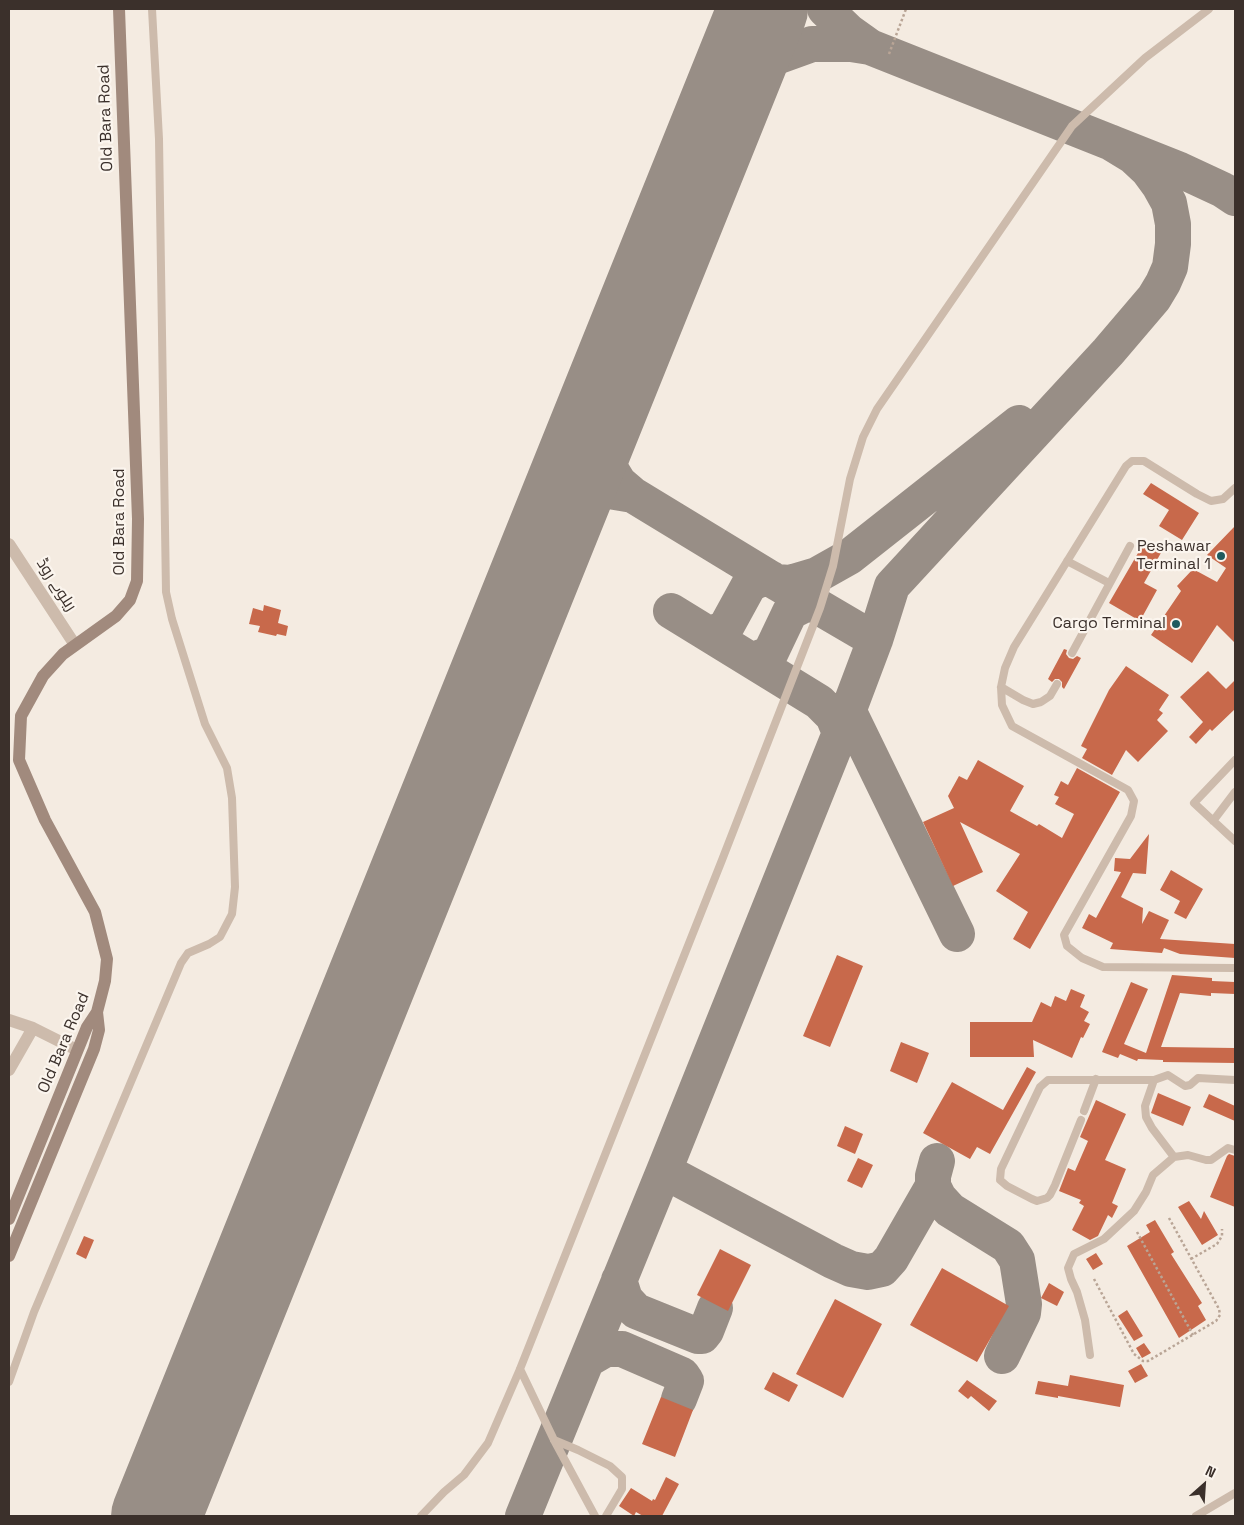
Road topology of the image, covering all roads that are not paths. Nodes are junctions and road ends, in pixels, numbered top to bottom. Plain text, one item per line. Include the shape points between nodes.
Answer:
1 (119, 9) edge
2 (152, 9) edge
3 (1209, 9) edge
4 (1235, 488) edge
5 (9, 544) edge
6 (1130, 546) dead end
7 (1067, 561) junction
8 (1109, 583) junction
9 (75, 645) junction
10 (1072, 653) dead end
11 (1057, 684) dead end
12 (1001, 687) junction
13 (1235, 760) edge
14 (1235, 792) edge
15 (1213, 821) junction
16 (1235, 841) edge
17 (1235, 968) edge
18 (97, 1012) junction
19 (9, 1020) edge
20 (33, 1028) junction
21 (77, 1050) junction
22 (9, 1070) edge
23 (1096, 1079) junction
24 (1154, 1080) junction
25 (1235, 1080) edge
26 (1084, 1111) dead end
27 (1080, 1120) dead end
28 (1235, 1150) edge
29 (1174, 1157) junction
30 (9, 1218) edge
31 (9, 1256) edge
32 (1090, 1355) dead end
33 (520, 1369) junction
34 (9, 1382) edge
35 (554, 1440) junction
36 (1235, 1493) edge
37 (421, 1516) edge
38 (595, 1516) edge
39 (606, 1516) edge
40 (1196, 1516) edge

1 - 9 street, Old Bara Road via 138,520 137,580 130,600 116,616
2 - 34 lane via 159,139 166,592 205,724 227,768 232,798 234,896 232,914 220,936 188,953 181,963 34,1312
3 - 33 lane via 1145,58 1072,126 877,409 863,437 850,479 833,566 820,608
4 - 7 lane via 1223,499 1211,500 1144,462 1132,461
5 - 9 street, ریلوے روڈ
6 - 8 lane
7 - 8 lane
7 - 12 lane via 1014,647
8 - 10 lane
9 - 18 street, Old Bara Road via 43,676 21,716 20,760 45,820 95,912 108,959
11 - 12 lane via 1050,696 1033,704
12 - 17 lane via 1002,705 1012,726 1128,790 1134,801 1130,816 1064,935 1067,946 1082,958 1103,967
13 - 15 lane via 1194,803
14 - 15 lane
15 - 16 lane
18 - 21 street, Old Bara Road
18 - 31 street via 99,1030 94,1049
19 - 20 street
20 - 21 street
20 - 22 street
21 - 30 street, Old Bara Road
23 - 24 lane
23 - 26 lane
23 - 27 lane via 1052,1079 1044,1082 1001,1169 1000,1180 1032,1199 1047,1198
24 - 25 lane via 1168,1075 1185,1086 1198,1078
24 - 29 lane via 1145,1106 1146,1116
28 - 29 lane via 1228,1148 1211,1160 1188,1155
29 - 32 lane via 1154,1175 1134,1211 1104,1239 1074,1254 1071,1260 1068,1268 1085,1320
33 - 35 lane
33 - 37 lane via 488,1444 464,1475
35 - 38 lane
35 - 39 lane via 610,1466 622,1477 622,1489
36 - 40 lane

